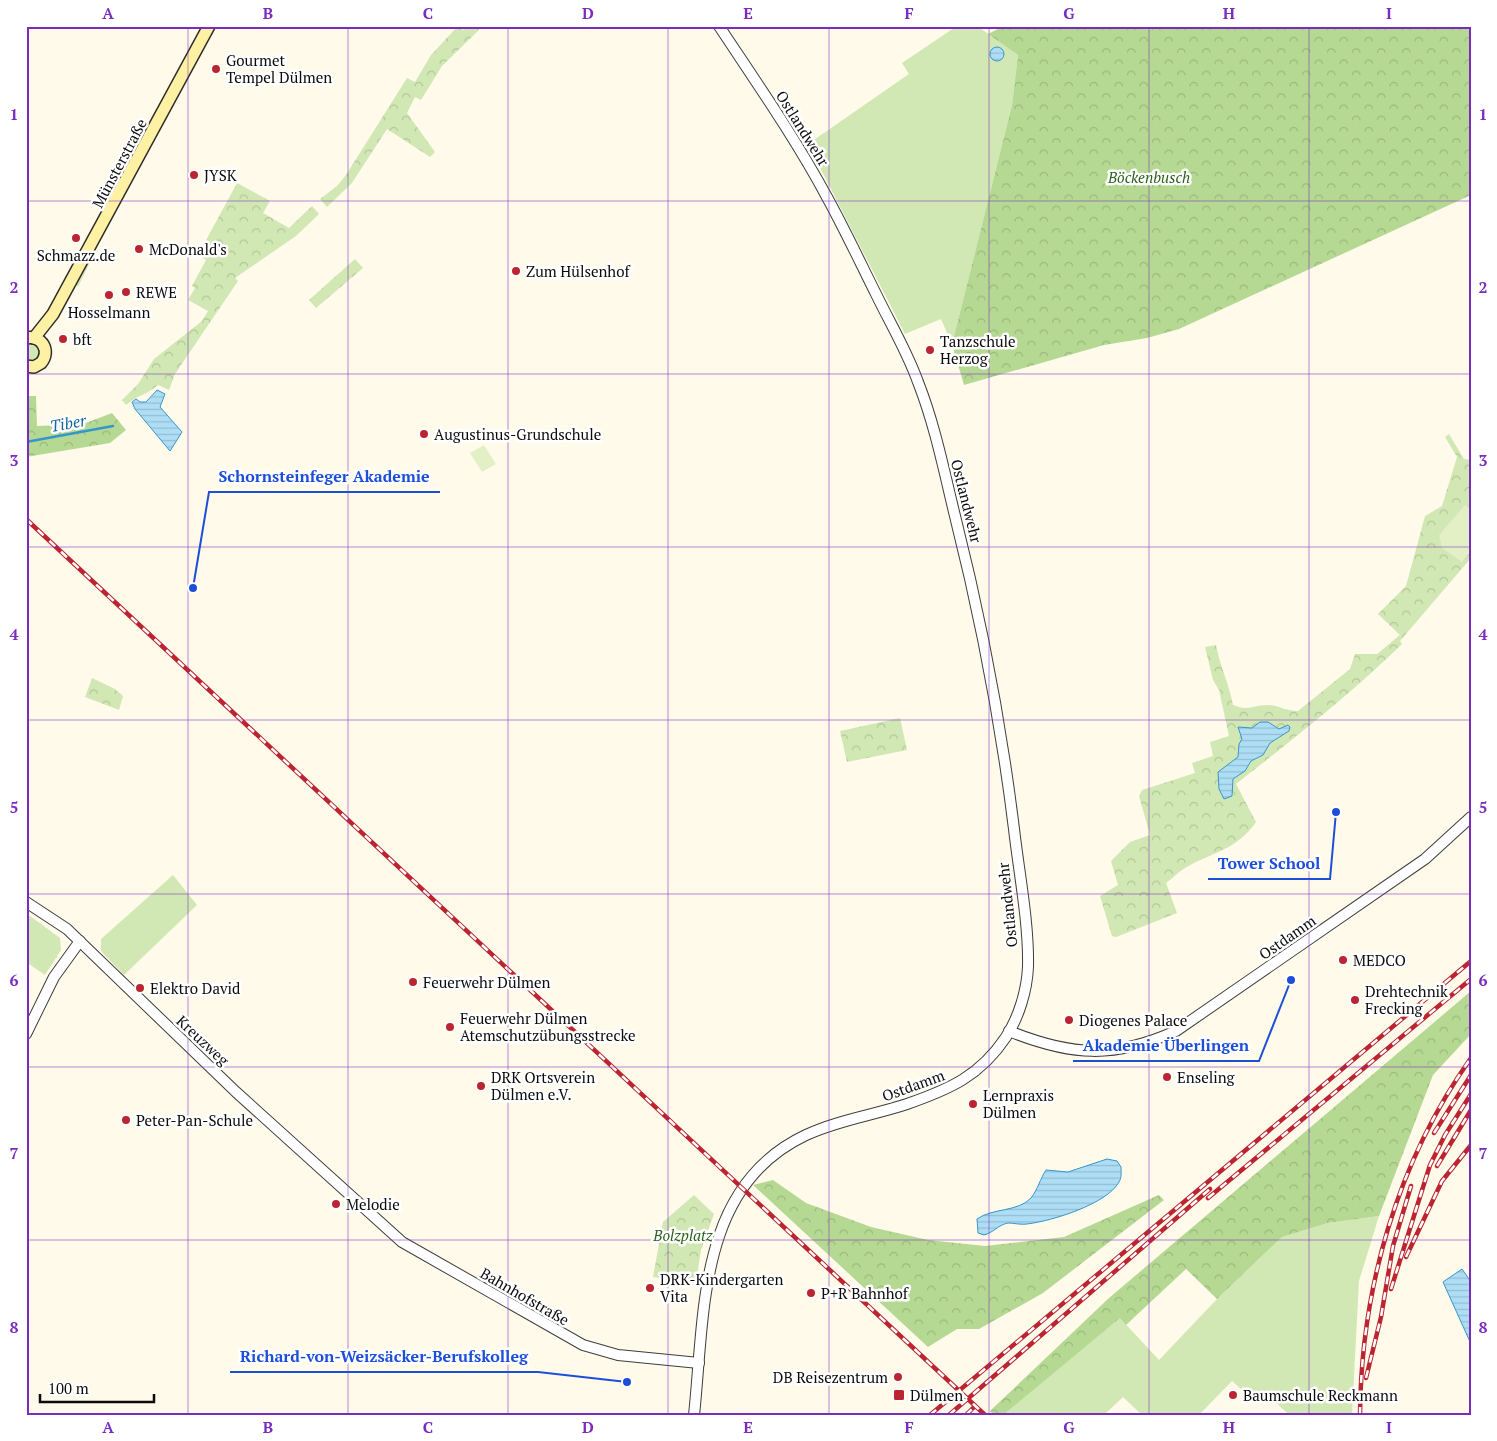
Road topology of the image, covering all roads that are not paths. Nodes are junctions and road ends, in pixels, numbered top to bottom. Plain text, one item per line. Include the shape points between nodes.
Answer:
1 (209, 26) edge
2 (719, 26) edge
3 (35, 340) edge
4 (28, 369) edge
5 (1471, 817) edge
6 (26, 902) edge
7 (80, 941) junction
8 (1009, 1031) junction
9 (26, 1034) edge
10 (357, 1203) joint
11 (699, 1363) junction
12 (694, 1415) edge

1 - 3 main road, Münsterstraße via 53,314 53,323
2 - 8 street, Ostlandwehr via 827,196 901,342 927,409 968,567 994,692 1008,784 1028,968 1025,993
3 - 4 main road, Münsterstraße via 46,352 44,360
5 - 8 street, Ostdamm via 1425,859 1176,1031 1138,1045 1100,1052 1064,1050
6 - 7 street, Kreuzweg
7 - 9 street via 54,977
7 - 10 street, Kreuzweg via 145,1006
8 - 11 street, Ostdamm via 984,1064 951,1088 887,1111 815,1131 785,1145 763,1163 744,1184 716,1240
10 - 11 street, Bahnhofstraße via 402,1242 583,1345 618,1355
11 - 12 street, Ostdamm

